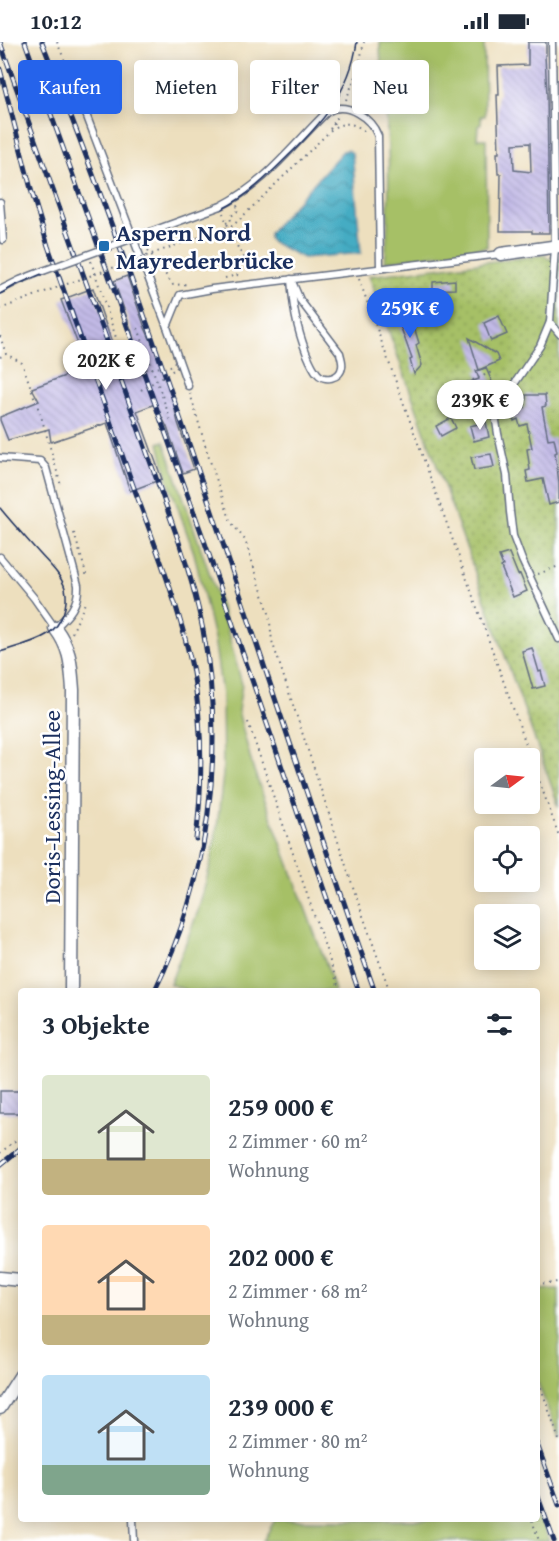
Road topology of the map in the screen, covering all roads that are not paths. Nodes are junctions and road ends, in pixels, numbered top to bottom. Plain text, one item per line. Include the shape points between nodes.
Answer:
1 (552, 42) edge
2 (86, 114) edge
3 (0, 201) edge
4 (3, 240) dead end
5 (557, 246) edge
6 (501, 254) joint
7 (380, 268) junction
8 (291, 279) junction
9 (0, 290) edge
10 (550, 322) junction
11 (167, 327) junction
12 (559, 333) edge
13 (188, 386) road end
14 (0, 458) edge
15 (0, 557) edge
16 (55, 628) junction
17 (559, 639) edge
18 (71, 988) edge
19 (0, 1278) edge
20 (18, 1280) edge
21 (18, 1380) edge
22 (0, 1408) edge
23 (133, 1522) edge
24 (134, 1541) edge

1 - 5 lane
2 - 11 lane
3 - 4 lane
5 - 6 street
5 - 10 lane
6 - 7 lane
7 - 8 lane
7 - 9 lane, bridge via 378,136 362,116 336,108 327,112 242,195
8 - 8 lane via 300,300 340,353 342,369 333,378 320,376 308,355 297,328
8 - 11 lane via 180,295
10 - 12 lane
10 - 17 lane via 540,346 504,399 496,421 513,536
11 - 13 lane
14 - 16 lane via 40,461 46,468 79,593 74,609
15 - 16 lane
16 - 18 street, Doris-Lessing-Allee via 71,658 73,690
19 - 20 street
21 - 22 street
23 - 24 lane

